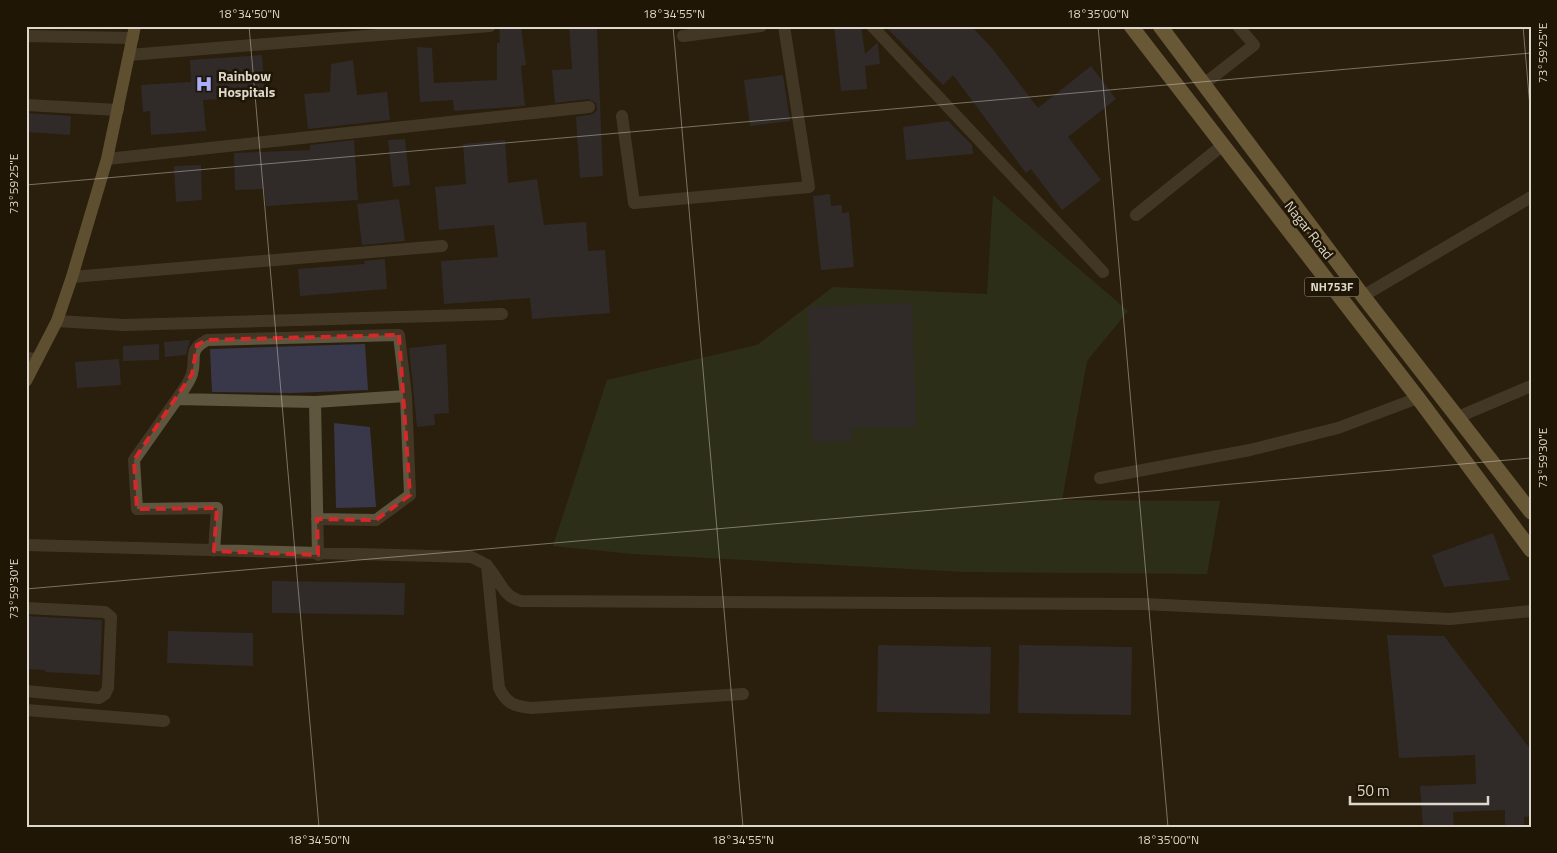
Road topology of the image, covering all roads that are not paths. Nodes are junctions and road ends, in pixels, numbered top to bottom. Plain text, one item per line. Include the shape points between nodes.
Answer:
1 (490, 26) edge
2 (761, 26) edge
3 (784, 26) edge
4 (872, 26) edge
5 (1131, 26) edge
6 (1160, 26) edge
7 (1238, 26) edge
8 (134, 32) edge
9 (26, 36) edge
10 (683, 36) dead end
11 (130, 55) junction
12 (1204, 84) junction
13 (26, 105) edge
14 (589, 107) dead end
15 (118, 110) junction
16 (622, 116) dead end
17 (1223, 145) junction
18 (107, 160) junction
19 (1531, 197) edge
20 (1136, 215) dead end
21 (442, 246) dead end
22 (1103, 272) dead end
23 (72, 277) junction
24 (1363, 296) junction
25 (502, 314) dead end
26 (57, 321) junction
27 (32, 358) edge
28 (26, 381) edge
29 (1531, 386) edge
30 (406, 396) junction
31 (1418, 398) junction
32 (177, 399) junction
33 (315, 402) junction
34 (1458, 417) junction
35 (1100, 478) dead end
36 (1531, 512) edge
37 (317, 519) junction
38 (26, 545) edge
39 (1531, 550) edge
40 (214, 551) junction
41 (318, 555) junction
42 (487, 565) junction
43 (26, 608) edge
44 (1531, 611) edge
45 (26, 691) edge
46 (743, 694) dead end
47 (26, 710) edge
48 (164, 721) dead end

1 - 11 street
2 - 10 street
3 - 16 street via 809,187 634,202
4 - 22 street
5 - 17 highway, Nagar Road / NH753F
6 - 12 highway, Nagar Road / NH753F
7 - 12 street via 1254,45
8 - 9 street
8 - 11 main road
11 - 15 main road
12 - 24 highway, Nagar Road / NH753F
13 - 15 street
14 - 18 street
15 - 18 main road
17 - 20 street
17 - 31 highway, Nagar Road / NH753F
18 - 23 main road
19 - 24 street
21 - 23 street
23 - 26 main road
24 - 34 highway, Nagar Road / NH753F
25 - 26 street via 124,325
26 - 27 main road
27 - 28 main road
29 - 34 street
30 - 32 street via 399,335 365,334 207,340 197,345 192,374
30 - 33 street
30 - 37 street via 410,495 376,520
31 - 35 street via 1338,428 1250,450
31 - 39 highway, Nagar Road / NH753F
32 - 33 street
32 - 40 street via 134,460 137,509 217,508
33 - 37 street
34 - 36 highway, Nagar Road / NH753F
37 - 41 street
38 - 40 street
40 - 41 street
41 - 42 street via 471,557
42 - 44 street via 504,592 521,601 1144,604 1450,619
42 - 46 street via 499,688 506,701 514,707
43 - 45 street via 105,612 111,617 108,688 105,694 99,698
47 - 48 street

